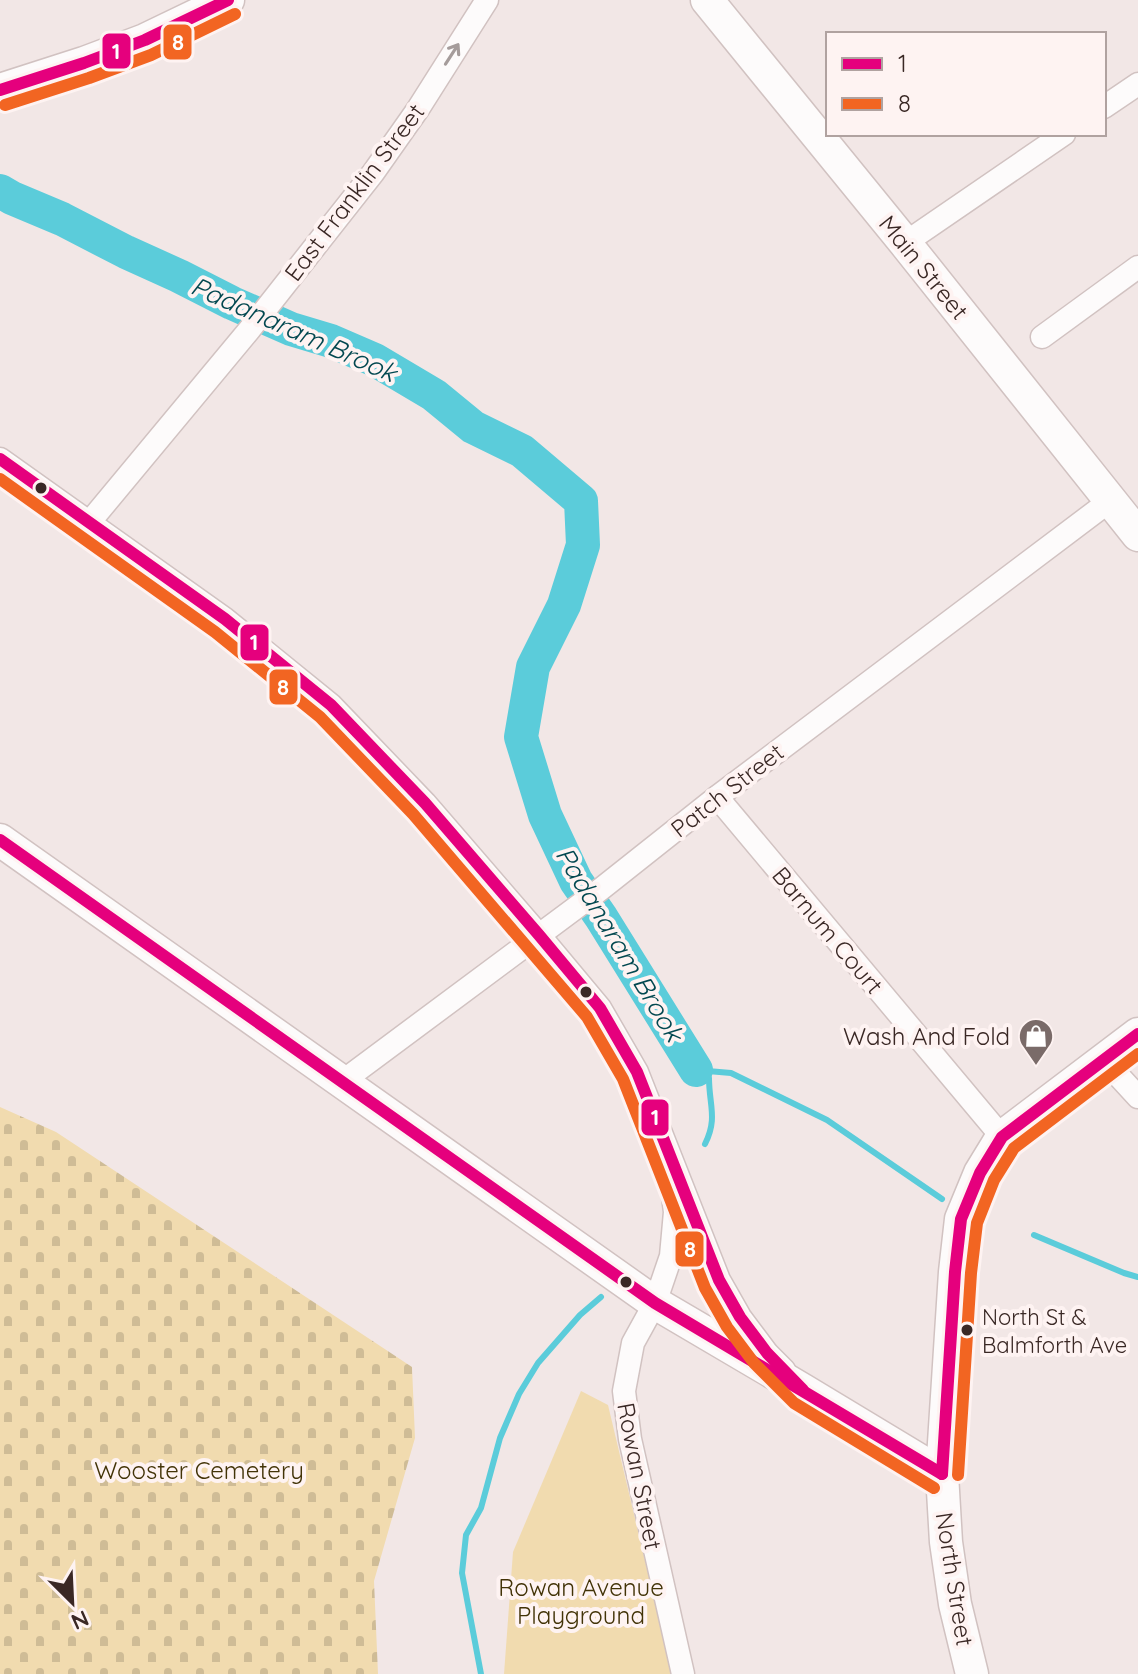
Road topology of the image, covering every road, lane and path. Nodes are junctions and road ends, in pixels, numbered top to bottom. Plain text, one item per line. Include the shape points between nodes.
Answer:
1 (228, 0) edge
2 (487, 0) edge
3 (707, 0) edge
4 (1138, 84) edge
5 (0, 90) edge
6 (1106, 106) edge
7 (1061, 136) edge
8 (905, 243) junction
9 (1138, 267) edge
10 (1042, 337) dead end
11 (0, 459) edge
12 (1111, 500) junction
13 (88, 524) junction
14 (1138, 535) edge
15 (717, 797) junction
16 (0, 840) edge
17 (539, 935) junction
18 (1138, 1034) edge
19 (1103, 1059) junction
20 (343, 1081) junction
21 (1138, 1097) edge
22 (1002, 1137) junction
23 (665, 1140) junction
24 (655, 1303) junction
25 (803, 1390) junction
26 (942, 1474) junction
27 (683, 1674) edge
28 (972, 1674) edge

1 - 5 main road via 145,40
13 -> 2 street, East Franklin Street via 373,173
3 - 8 main road, Main Street
4 - 6 street
7 - 8 street
8 - 12 main road, Main Street
9 - 10 street
11 - 13 street, Rowan Street
12 - 14 main road, Main Street
12 - 15 street, Patch Street
13 - 17 street, Rowan Street via 225,619 331,705
15 - 17 street, Patch Street
15 - 22 street, Barnum Court
16 - 20 main road
17 - 20 street, Patch Street
17 - 23 street, Rowan Street via 600,1008 637,1072
18 - 19 main road, North Street
19 - 21 street
19 - 22 main road, North Street
20 - 24 main road
22 - 26 main road, North Street via 961,1219
23 - 24 street, Rowan Street via 675,1212 671,1256
23 - 25 street, Rowan Street via 726,1292 767,1353
24 - 25 main road
24 - 27 street, Rowan Street via 633,1343 624,1391
25 - 26 main road
26 - 28 main road, North Street via 955,1604

